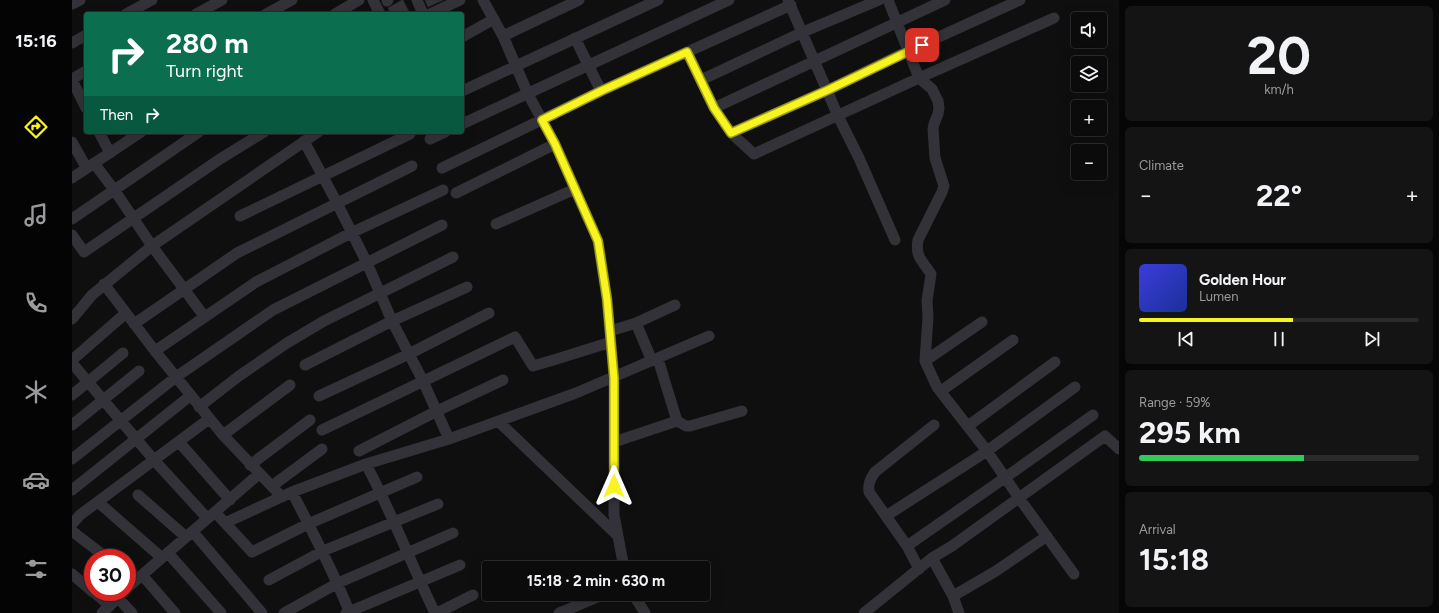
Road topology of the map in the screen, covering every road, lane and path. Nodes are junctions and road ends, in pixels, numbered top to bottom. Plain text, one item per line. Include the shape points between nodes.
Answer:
1 (80, 0) edge
2 (152, 0) edge
3 (222, 0) edge
4 (292, 0) edge
5 (359, 0) edge
6 (373, 0) edge
7 (417, 0) edge
8 (460, 0) edge
9 (483, 0) edge
10 (579, 0) edge
11 (658, 0) edge
12 (729, 0) edge
13 (879, 0) edge
14 (888, 0) edge
15 (945, 0) edge
16 (1020, 0) edge
17 (789, 2) edge
18 (72, 4) edge
19 (211, 7) edge
20 (130, 12) edge
21 (200, 12) edge
22 (270, 12) edge
23 (338, 12) edge
24 (379, 12) edge
25 (422, 12) edge
26 (434, 12) edge
27 (1054, 18) dead end
28 (494, 19) junction
29 (897, 22) junction
30 (803, 32) junction
31 (84, 36) edge
32 (464, 36) edge
33 (503, 36) junction
34 (575, 38) junction
35 (72, 43) edge
36 (908, 51) junction
37 (687, 52) junction
38 (814, 60) junction
39 (515, 66) junction
40 (588, 66) junction
41 (84, 72) edge
42 (919, 78) junction
43 (72, 80) edge
44 (701, 80) junction
45 (464, 90) edge
46 (828, 90) junction
47 (601, 91) junction
48 (528, 94) junction
49 (84, 104) edge
50 (714, 108) junction
51 (838, 116) junction
52 (542, 120) junction
53 (464, 123) edge
54 (731, 133) junction
55 (100, 134) edge
56 (138, 134) edge
57 (196, 134) edge
58 (261, 134) edge
59 (315, 134) edge
60 (410, 134) dead end
61 (441, 134) edge
62 (430, 139) dead end
63 (304, 141) junction
64 (72, 142) edge
65 (555, 144) junction
66 (110, 153) junction
67 (90, 165) junction
68 (412, 166) dead end
69 (442, 168) dead end
70 (323, 176) junction
71 (72, 178) edge
72 (575, 189) junction
73 (442, 190) dead end
74 (115, 191) junction
75 (456, 192) dead end
76 (338, 203) junction
77 (240, 216) dead end
78 (72, 219) edge
79 (133, 219) junction
80 (496, 224) dead end
81 (442, 225) dead end
82 (352, 233) junction
83 (72, 235) edge
84 (895, 240) dead end
85 (152, 246) junction
86 (453, 257) dead end
87 (367, 263) junction
88 (104, 284) junction
89 (467, 287) dead end
90 (185, 290) junction
91 (381, 293) junction
92 (675, 305) dead end
93 (126, 313) junction
94 (489, 313) dead end
95 (204, 316) junction
96 (72, 319) edge
97 (392, 321) junction
98 (982, 322) dead end
99 (636, 323) junction
100 (134, 324) junction
101 (610, 336) junction
102 (709, 336) dead end
103 (1012, 340) dead end
104 (155, 351) junction
105 (123, 353) dead end
106 (409, 354) junction
107 (72, 360) edge
108 (655, 360) junction
109 (925, 361) junction
110 (1055, 362) dead end
111 (72, 364) edge
112 (305, 365) dead end
113 (139, 371) dead end
114 (176, 377) junction
115 (614, 378) junction
116 (503, 380) dead end
117 (423, 381) junction
118 (88, 382) junction
119 (290, 385) dead end
120 (1075, 387) dead end
121 (940, 391) junction
122 (72, 395) edge
123 (190, 396) junction
124 (319, 396) dead end
125 (104, 400) junction
126 (199, 407) junction
127 (437, 411) junction
128 (742, 411) dead end
129 (1092, 415) dead end
130 (210, 419) junction
131 (310, 420) dead end
132 (677, 420) junction
133 (121, 421) junction
134 (498, 421) junction
135 (72, 425) edge
136 (934, 425) dead end
137 (968, 426) junction
138 (322, 430) dead end
139 (223, 436) junction
140 (136, 439) junction
141 (449, 439) junction
142 (179, 442) junction
143 (614, 442) junction
144 (1119, 449) edge
145 (322, 450) dead end
146 (987, 450) junction
147 (359, 451) dead end
148 (72, 459) edge
149 (154, 460) junction
150 (250, 464) junction
151 (366, 464) junction
152 (259, 474) junction
153 (417, 477) dead end
154 (1006, 477) junction
155 (272, 486) junction
156 (72, 490) edge
157 (382, 493) junction
158 (287, 494) junction
159 (138, 495) dead end
160 (1019, 498) junction
161 (230, 500) junction
162 (98, 502) junction
163 (438, 504) dead end
164 (211, 515) junction
165 (886, 516) junction
166 (395, 522) junction
167 (226, 523) junction
168 (72, 524) edge
169 (308, 524) junction
170 (72, 531) edge
171 (453, 533) dead end
172 (617, 534) junction
173 (189, 535) junction
174 (1047, 536) junction
175 (907, 546) junction
176 (95, 549) edge
177 (323, 551) junction
178 (408, 552) junction
179 (165, 555) junction
180 (932, 558) junction
181 (623, 561) edge
182 (460, 565) dead end
183 (919, 569) junction
184 (72, 574) edge
185 (1074, 574) dead end
186 (136, 575) edge
187 (136, 577) edge
188 (269, 580) dead end
189 (420, 581) junction
190 (338, 582) junction
191 (84, 584) edge
192 (473, 595) dead end
193 (953, 596) junction
194 (100, 601) edge
195 (115, 601) edge
196 (125, 601) edge
197 (588, 601) edge
198 (637, 601) edge
199 (106, 609) edge
200 (348, 612) edge
201 (132, 613) edge
202 (175, 613) edge
203 (221, 613) edge
204 (262, 613) edge
205 (284, 613) edge
206 (436, 613) edge
207 (559, 613) edge
208 (645, 613) edge
209 (864, 613) edge
210 (959, 613) edge

1 - 18 street
2 - 20 street
3 - 19 street
4 - 22 street
5 - 23 street
6 - 24 street
7 - 25 street
8 - 26 street
9 - 28 street
10 - 33 street
11 - 34 street
12 - 40 street
13 - 30 street
14 - 29 street
15 - 29 street
16 - 36 street
17 - 30 street
17 - 37 street
19 - 21 street
27 - 42 street
28 - 32 street
28 - 33 street
29 - 36 street
29 - 38 street
30 - 38 street
30 - 44 street
31 - 35 street
33 - 39 street
34 - 39 street
34 - 40 street
36 - 42 street
36 - 46 street
37 - 44 street
37 - 47 street
38 - 46 street
38 - 50 street
39 - 45 street
39 - 48 street
40 - 47 street
40 - 48 street
41 - 43 street
42 - 51 street
42 - 109 street via 932,89 939,108 933,129 935,158 944,186 916,248 918,257 931,274 927,301
43 - 49 street
44 - 50 street
46 - 51 street
46 - 54 street
47 - 52 street
48 - 52 street
48 - 53 street
50 - 54 street
51 - 54 street via 754,154
51 - 84 street
52 - 65 street
52 - 69 street
55 - 66 street
56 - 66 street
57 - 74 street
58 - 79 street
59 - 63 street
60 - 70 street
61 - 62 street
63 - 70 street
63 - 85 street
64 - 67 street
65 - 72 street
65 - 75 street
66 - 67 street
67 - 71 street
67 - 74 street
68 - 76 street
70 - 76 street
70 - 77 street
72 - 80 street
72 - 101 street via 598,241
73 - 82 street
74 - 78 street
74 - 79 street
76 - 82 street
76 - 90 street via 237,253
79 - 83 street via 84,252
79 - 85 street
81 - 87 street
82 - 87 street
82 - 95 street via 256,282
85 - 88 street
85 - 90 street
86 - 91 street
87 - 91 street
87 - 114 street via 273,310
88 - 93 street
88 - 96 street
89 - 97 street
90 - 95 street
90 - 100 street
91 - 97 street
91 - 126 street via 324,321 287,343
92 - 99 street
93 - 100 street
93 - 107 street
94 - 106 street
95 - 104 street
97 - 106 street
97 - 112 street
98 - 109 street
99 - 101 street
99 - 108 street
100 - 104 street
101 - 115 street
101 - 117 street via 560,358 533,366 515,337
102 - 108 street
103 - 121 street
104 - 114 street
105 - 118 street
106 - 117 street
106 - 124 street
108 - 115 street
108 - 132 street
109 - 121 street
110 - 137 street
111 - 118 street
113 - 125 street
114 - 123 street
114 - 133 street
115 - 134 street
115 - 143 street
116 - 127 street
117 - 127 street
117 - 138 street
118 - 122 street
118 - 125 street
119 - 139 street
120 - 146 street
121 - 137 street
123 - 126 street
123 - 140 street
125 - 133 street
125 - 135 street
126 - 130 street
127 - 141 street
127 - 147 street
128 - 132 street via 690,426
129 - 154 street
130 - 139 street
130 - 142 street
131 - 150 street
132 - 143 street
133 - 140 street
133 - 148 street
134 - 141 street
134 - 172 street
136 - 165 street via 875,472 870,479 869,492
137 - 146 street
139 - 150 street
140 - 149 street
140 - 156 street
141 - 151 street
142 - 149 street
142 - 161 street
143 - 172 street via 614,515
144 - 160 street via 1105,436
145 - 155 street
146 - 154 street
146 - 165 street
149 - 162 street
149 - 164 street
150 - 152 street
151 - 157 street
151 - 158 street
152 - 155 street
152 - 161 street
153 - 157 street
154 - 160 street
154 - 175 street
155 - 158 street
157 - 166 street
157 - 169 street
158 - 167 street
158 - 169 street
159 - 173 street
160 - 174 street
160 - 180 street
161 - 164 street
162 - 168 street
162 - 179 street
163 - 166 street
164 - 167 street
164 - 173 street
165 - 175 street
166 - 177 street
166 - 178 street
167 - 169 street via 252,552
169 - 177 street
170 - 176 street
171 - 178 street
172 - 181 street
173 - 179 street
173 - 204 street
174 - 185 street
174 - 193 street via 996,571
175 - 183 street
177 - 188 street
177 - 190 street
178 - 189 street
178 - 190 street
179 - 186 street
179 - 203 street
180 - 183 street
180 - 193 street
182 - 189 street
183 - 209 street
184 - 191 street
187 - 202 street
189 - 200 street
189 - 206 street
190 - 200 street
190 - 205 street
192 - 206 street
193 - 210 street
194 - 199 street
195 - 199 street
196 - 201 street
197 - 207 street
198 - 208 street

